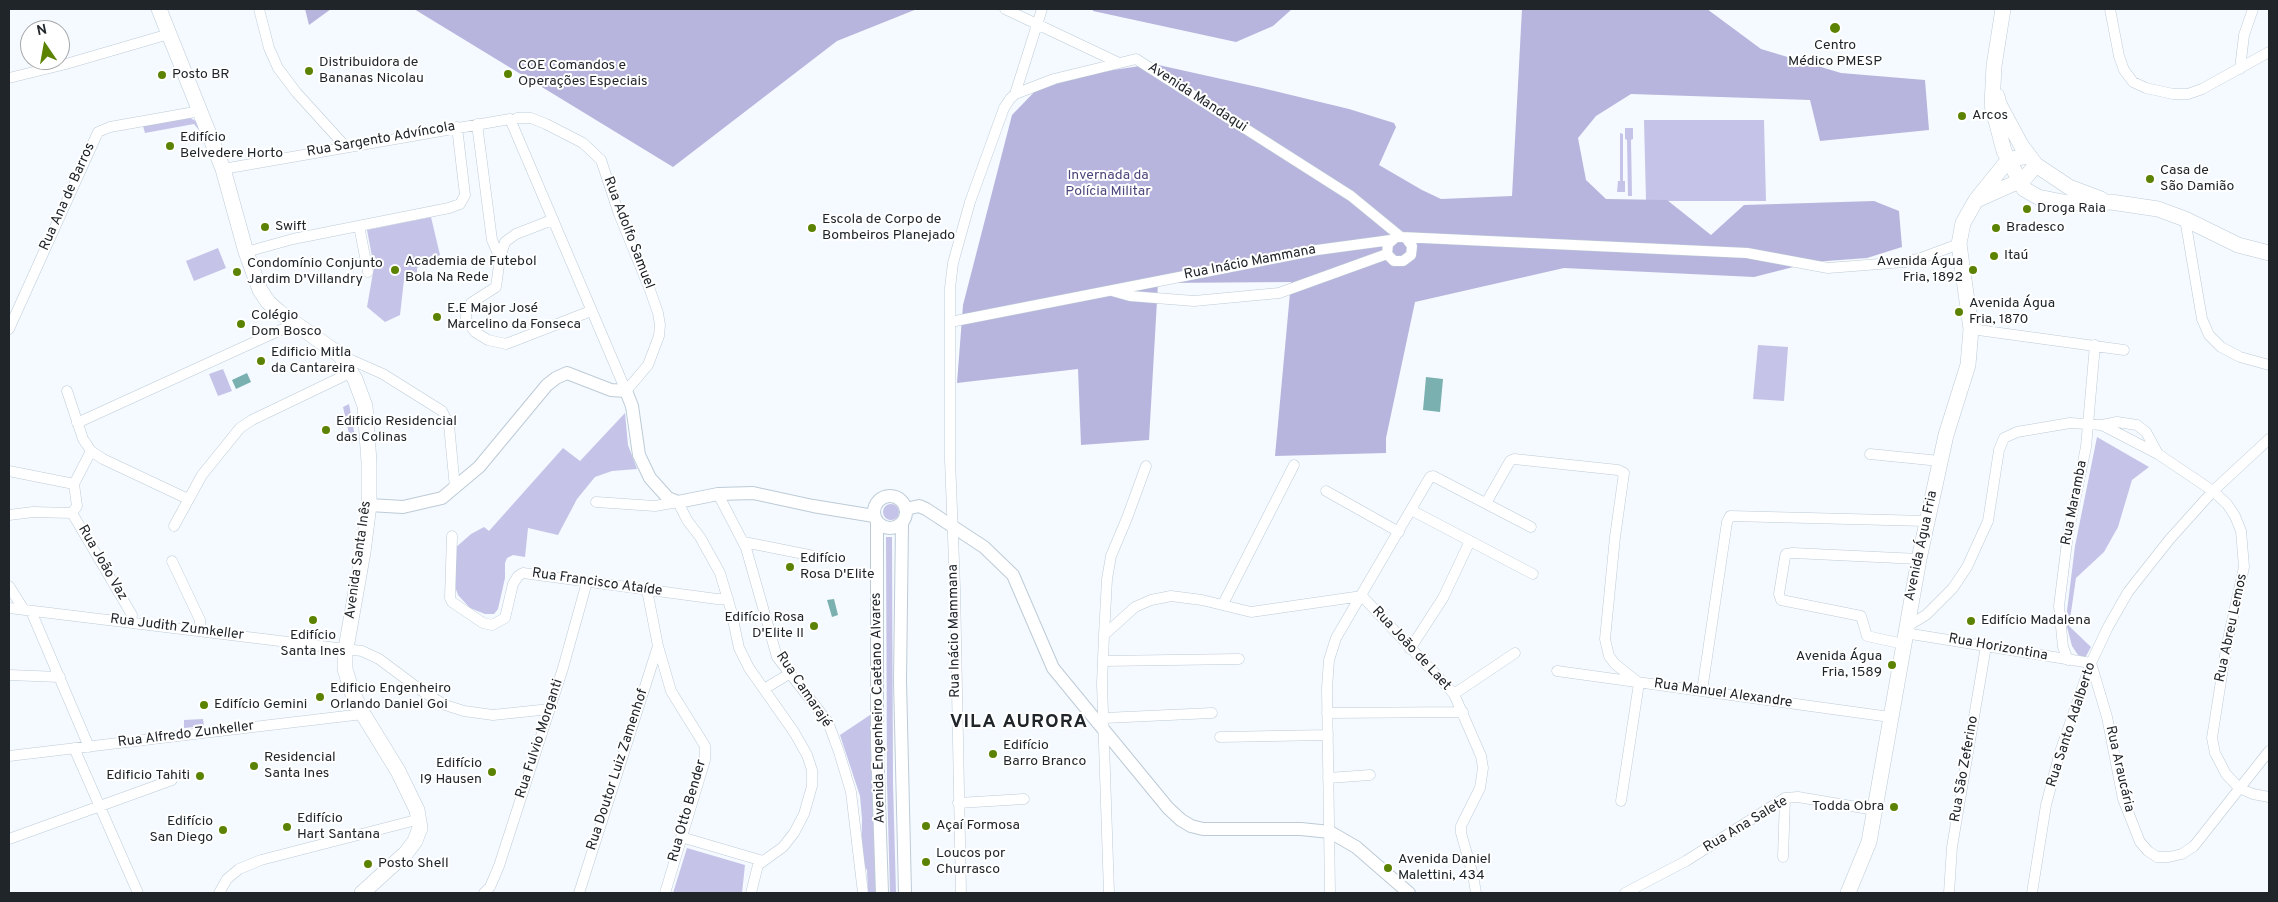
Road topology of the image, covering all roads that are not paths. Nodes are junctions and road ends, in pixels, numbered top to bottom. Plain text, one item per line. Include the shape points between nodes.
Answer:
1 (159, 9) edge
2 (259, 9) edge
3 (1005, 9) edge
4 (1042, 9) edge
5 (2003, 9) edge
6 (2110, 9) edge
7 (2253, 9) edge
8 (1038, 23) junction
9 (169, 34) junction
10 (2269, 52) edge
11 (1117, 62) junction
12 (2240, 69) junction
13 (9, 78) edge
14 (1994, 85) junction
15 (1016, 94) junction
16 (200, 111) junction
17 (514, 119) junction
18 (477, 124) junction
19 (457, 128) junction
20 (345, 146) junction
21 (2033, 160) junction
22 (2009, 162) junction
23 (223, 168) junction
24 (2019, 182) junction
25 (1992, 192) junction
26 (2038, 197) junction
27 (1976, 200) junction
28 (2111, 202) junction
29 (2185, 219) junction
30 (552, 220) junction
31 (359, 226) junction
32 (1399, 238) junction
33 (1959, 244) junction
34 (246, 252) junction
35 (2269, 253) edge
36 (1388, 254) junction
37 (500, 258) junction
38 (368, 272) dead end
39 (1109, 290) junction
40 (591, 311) junction
41 (12, 314) edge
42 (950, 322) junction
43 (296, 323) junction
44 (9, 329) edge
45 (1971, 329) junction
46 (2095, 345) junction
47 (2124, 350) dead end
48 (340, 355) junction
49 (2269, 365) edge
50 (352, 372) junction
51 (67, 391) dead end
52 (626, 391) junction
53 (77, 423) junction
54 (2087, 423) junction
55 (2102, 425) junction
56 (2269, 439) edge
57 (91, 451) junction
58 (1870, 454) dead end
59 (2158, 454) junction
60 (1940, 460) junction
61 (1294, 465) dead end
62 (1146, 466) dead end
63 (9, 471) edge
64 (74, 484) junction
65 (455, 488) junction
66 (1326, 491) dead end
67 (2214, 491) junction
68 (718, 494) junction
69 (188, 500) junction
70 (596, 502) dead end
71 (678, 502) junction
72 (1486, 503) junction
73 (369, 505) junction
74 (906, 509) junction
75 (1411, 510) junction
76 (72, 513) junction
77 (9, 515) edge
78 (876, 519) junction
79 (1927, 521) junction
80 (902, 524) junction
81 (174, 526) dead end
82 (952, 527) junction
83 (1531, 527) dead end
84 (1399, 532) junction
85 (452, 536) dead end
86 (1470, 541) junction
87 (744, 542) junction
88 (820, 557) dead end
89 (1918, 559) junction
90 (172, 561) dead end
91 (1533, 574) dead end
92 (587, 582) junction
93 (9, 586) edge
94 (647, 590) junction
95 (1362, 596) junction
96 (728, 599) junction
97 (1223, 604) junction
98 (9, 608) edge
99 (27, 611) junction
100 (131, 622) junction
101 (200, 631) junction
102 (1905, 634) junction
103 (1104, 635) junction
104 (658, 646) junction
105 (1986, 646) junction
106 (346, 648) junction
107 (1410, 649) junction
108 (1516, 653) dead end
109 (1239, 659) dead end
110 (2068, 660) junction
111 (1103, 661) junction
112 (2091, 662) junction
113 (1557, 671) dead end
114 (789, 674) junction
115 (9, 675) edge
116 (60, 677) junction
117 (1639, 683) junction
118 (764, 689) junction
119 (1702, 691) junction
120 (1454, 694) junction
121 (550, 709) junction
122 (1463, 712) junction
123 (1212, 713) dead end
124 (1327, 713) junction
125 (363, 714) junction
126 (1890, 717) junction
127 (1104, 724) junction
128 (1328, 735) junction
129 (1220, 737) dead end
130 (89, 747) junction
131 (74, 748) junction
132 (2269, 751) edge
133 (9, 756) edge
134 (1370, 776) dead end
135 (1328, 778) junction
136 (172, 780) dead end
137 (2239, 788) junction
138 (2269, 797) edge
139 (1785, 798) junction
140 (1024, 799) dead end
141 (1621, 801) dead end
142 (958, 803) junction
143 (100, 807) junction
144 (1875, 810) junction
145 (420, 819) junction
146 (1330, 832) junction
147 (681, 837) junction
148 (9, 839) edge
149 (1783, 857) dead end
150 (762, 860) junction
151 (138, 893) edge
152 (219, 893) edge
153 (362, 893) edge
154 (484, 893) edge
155 (579, 893) edge
156 (665, 893) edge
157 (751, 893) edge
158 (863, 893) edge
159 (882, 893) edge
160 (905, 893) edge
161 (961, 893) edge
162 (1109, 893) edge
163 (1330, 893) edge
164 (1409, 893) edge
165 (1476, 893) edge
166 (1625, 893) edge
167 (1848, 893) edge
168 (1949, 893) edge
169 (2032, 893) edge

1 - 9 main road, Avenida Santa Inês
2 - 20 street via 278,68
3 - 8 street
4 - 8 street
5 - 14 main road
6 - 12 street via 2124,70 2133,82 2146,88 2188,94
7 - 12 street via 2244,35
8 - 11 street
8 - 15 street
9 - 13 street
9 - 16 main road, Avenida Santa Inês
10 - 12 street
11 - 15 street, Avenida Mandaqui via 1061,77
11 - 32 street, Avenida Mandaqui via 1136,59 1351,196
14 - 21 main road via 1999,104 2020,145
14 - 22 main road via 1994,118
15 - 42 street via 1004,108 970,202 951,280
16 - 23 main road, Avenida Santa Inês
16 - 41 street, Rua Ana de Barros via 98,132
17 - 18 street, Rua Sargento Advíncola
17 - 30 street
17 - 52 street, Rua Adolfo Samuel via 532,118 546,124 583,143 601,160 653,297 660,325 648,365
18 - 19 street, Rua Sargento Advíncola
18 - 37 street via 492,240
19 - 20 street, Rua Sargento Advíncola
19 - 31 street via 465,195 460,204
20 - 23 street, Rua Sargento Advíncola
21 - 22 main road
21 - 24 main road via 2028,176
21 - 28 main road via 2069,187
22 - 24 main road
22 - 27 main road, Avenida Água Fria
23 - 34 main road, Avenida Santa Inês
24 - 25 main road
24 - 26 main road
25 - 26 main road
25 - 27 main road
26 - 28 main road via 2062,202
27 - 33 main road, Avenida Água Fria via 1963,223
28 - 29 main road via 2158,209
29 - 35 main road via 2238,245
29 - 49 street via 2202,319 2209,335 2221,347 2240,357
30 - 37 street via 504,242
30 - 40 street
31 - 34 street
31 - 38 street
32 - 33 street via 1747,253 1828,268 1905,262
32 - 36 street via 1388,244
32 - 36 street, Rua Inácio Mammana via 1410,241 1412,251 1408,259 1394,261
32 - 39 street, Rua Inácio Mammana via 1316,250
33 - 45 main road, Avenida Água Fria
34 - 43 main road, Avenida Santa Inês via 264,296 279,312
36 - 39 street, Rua Inácio Mammana via 1279,293 1194,301 1130,296
37 - 40 street via 496,287 471,303 465,314 469,326 488,340 511,343
39 - 42 street, Rua Inácio Mammana
40 - 52 street
41 - 44 street, Rua Ana de Barros
42 - 82 street, Rua Inácio Mammana
43 - 48 main road, Avenida Santa Inês
43 - 53 street
45 - 46 street
45 - 60 main road, Avenida Água Fria via 1968,365
46 - 47 street
46 - 54 street, Rua Maramba
48 - 50 main road, Avenida Santa Inês
48 - 65 street via 383,374 442,411 449,424
50 - 69 street via 240,428 202,475
50 - 73 main road, Avenida Santa Inês via 365,406
51 - 53 street
52 - 65 street via 611,390 567,373 556,378 479,468
52 - 71 street via 644,467 658,488
53 - 57 street
54 - 55 street, Rua Abreu Lemos
54 - 102 street, Rua Abreu Lemos via 2018,432 2004,438 1999,450 1988,521 1967,567 1953,588
54 - 110 street, Rua Maramba via 2086,447 2068,534 2059,606 2063,647
55 - 59 street, Rua Abreu Lemos
55 - 59 street via 2117,422 2137,425 2146,432
56 - 67 street, Rua Santo Adalberto
57 - 64 street
57 - 69 street
58 - 60 street
59 - 67 street, Rua Abreu Lemos
60 - 79 main road, Avenida Água Fria
61 - 97 street
62 - 103 street via 1111,556
63 - 64 street
64 - 76 street, Rua João Vaz via 77,506
65 - 73 street via 442,498 418,505
66 - 84 street
67 - 112 street, Rua Santo Adalberto via 2139,576
67 - 137 street, Rua Abreu Lemos via 2236,516 2244,549 2244,567 2226,649 2212,738 2215,753 2226,774
68 - 71 street
68 - 78 street via 753,494
68 - 87 street, Rua Camarajé
69 - 81 street
70 - 71 street via 655,506
71 - 96 street via 710,553
72 - 75 street via 1433,476 1428,479
72 - 83 street
72 - 117 street via 1510,461 1519,459 1624,473 1605,639 1609,656 1615,664
73 - 106 main road, Avenida Santa Inês
74 - 78 street via 899,498 885,496 875,507
74 - 80 street
74 - 82 street via 922,507
75 - 84 street
75 - 86 street
76 - 77 street
76 - 100 street, Rua João Vaz via 132,615
78 - 80 street via 889,528
78 - 159 street, Avenida Engenheiro Caetano Alvares via 877,743
79 - 89 main road, Avenida Água Fria
79 - 119 street via 1730,516
80 - 160 street, Avenida Engenheiro Caetano Alvares via 900,681
82 - 127 street via 984,547 1013,575 1053,668
82 - 142 street, Rua Inácio Mammana
84 - 95 street
85 - 92 street, Rua Francisco Ataíde via 450,598 483,623 492,625 505,618 513,584 523,573
86 - 91 street
86 - 107 street via 1442,598
87 - 88 street
87 - 114 street, Rua Camarajé via 775,649
89 - 102 main road, Avenida Água Fria
89 - 102 street, Rua Horizontina via 1789,553 1785,557 1779,594 1783,601 1861,616 1867,636
90 - 101 street via 200,620
92 - 94 street, Rua Francisco Ataíde
92 - 121 street, Rua Fulvio Morganti
93 - 99 street
94 - 96 street, Rua Francisco Ataíde
94 - 104 street, Rua Otto Bender
95 - 97 street, Rua João de Laet via 1261,612 1242,611
95 - 107 street, Rua João de Laet
95 - 124 street via 1331,649
96 - 118 street via 740,648
97 - 103 street, Rua João de Laet via 1171,596 1150,600 1135,607
98 - 99 street, Rua Judith Zumkeller
99 - 100 street, Rua Judith Zumkeller
99 - 116 street
100 - 101 street, Rua Judith Zumkeller
101 - 106 street, Rua Judith Zumkeller
102 - 105 street, Rua Horizontina
102 - 126 main road, Avenida Água Fria
103 - 111 street
104 - 147 street, Rua Otto Bender via 671,691 704,746 705,760
104 - 155 street, Rua Doutor Luiz Zamenhof
105 - 110 street, Rua Horizontina
105 - 168 street, Rua São Zeferino via 1952,847
106 - 121 street, Rua Judith Zumkeller via 370,654 422,691 464,711 493,715
106 - 125 main road, Avenida Santa Inês via 345,669
107 - 120 street, Rua João de Laet
108 - 120 street
109 - 111 street
110 - 112 street, Rua Horizontina
111 - 127 street
112 - 137 street, Rua Araucária via 2123,800 2140,842 2148,851 2157,857 2169,857 2194,846
112 - 169 street, Rua Santo Adalberto via 2060,752 2046,805
113 - 117 street, Rua Manuel Alexandre
114 - 118 street
114 - 158 street, Rua Camarajé via 828,722 839,752 853,801
115 - 116 street
116 - 130 street
117 - 119 street, Rua Manuel Alexandre
117 - 141 street
118 - 150 street via 808,755 812,786 804,814 794,833 783,848
119 - 126 street, Rua Manuel Alexandre
120 - 122 street, Rua João de Laet
121 - 154 street, Rua Fulvio Morganti via 499,866
122 - 124 street
122 - 165 street, Rua João de Laet via 1483,768 1480,788 1461,834
123 - 127 street
124 - 128 street
125 - 130 street, Rua Alfredo Zunkeller
125 - 145 main road, Avenida Santa Inês via 398,771
126 - 144 main road, Avenida Água Fria
127 - 146 street via 1168,808 1191,826
127 - 162 street
128 - 129 street
128 - 135 street
130 - 131 street, Rua Alfredo Zunkeller
131 - 133 street, Rua Alfredo Zunkeller
131 - 143 street
132 - 137 street, Rua Araucária
134 - 135 street
135 - 146 street
136 - 143 street
137 - 138 street
139 - 144 street, Rua Ana Salete via 1798,797
139 - 149 street
139 - 166 street, Rua Ana Salete via 1686,861
140 - 142 street
142 - 161 street, Rua Inácio Mammana
143 - 148 street
143 - 151 street
144 - 167 main road, Avenida Água Fria via 1864,858
145 - 152 street via 261,860 239,869 227,879
145 - 153 main road via 420,828 406,853
146 - 163 street
146 - 164 street via 1356,846
147 - 150 street
147 - 156 street, Rua Otto Bender
150 - 157 street via 756,868

